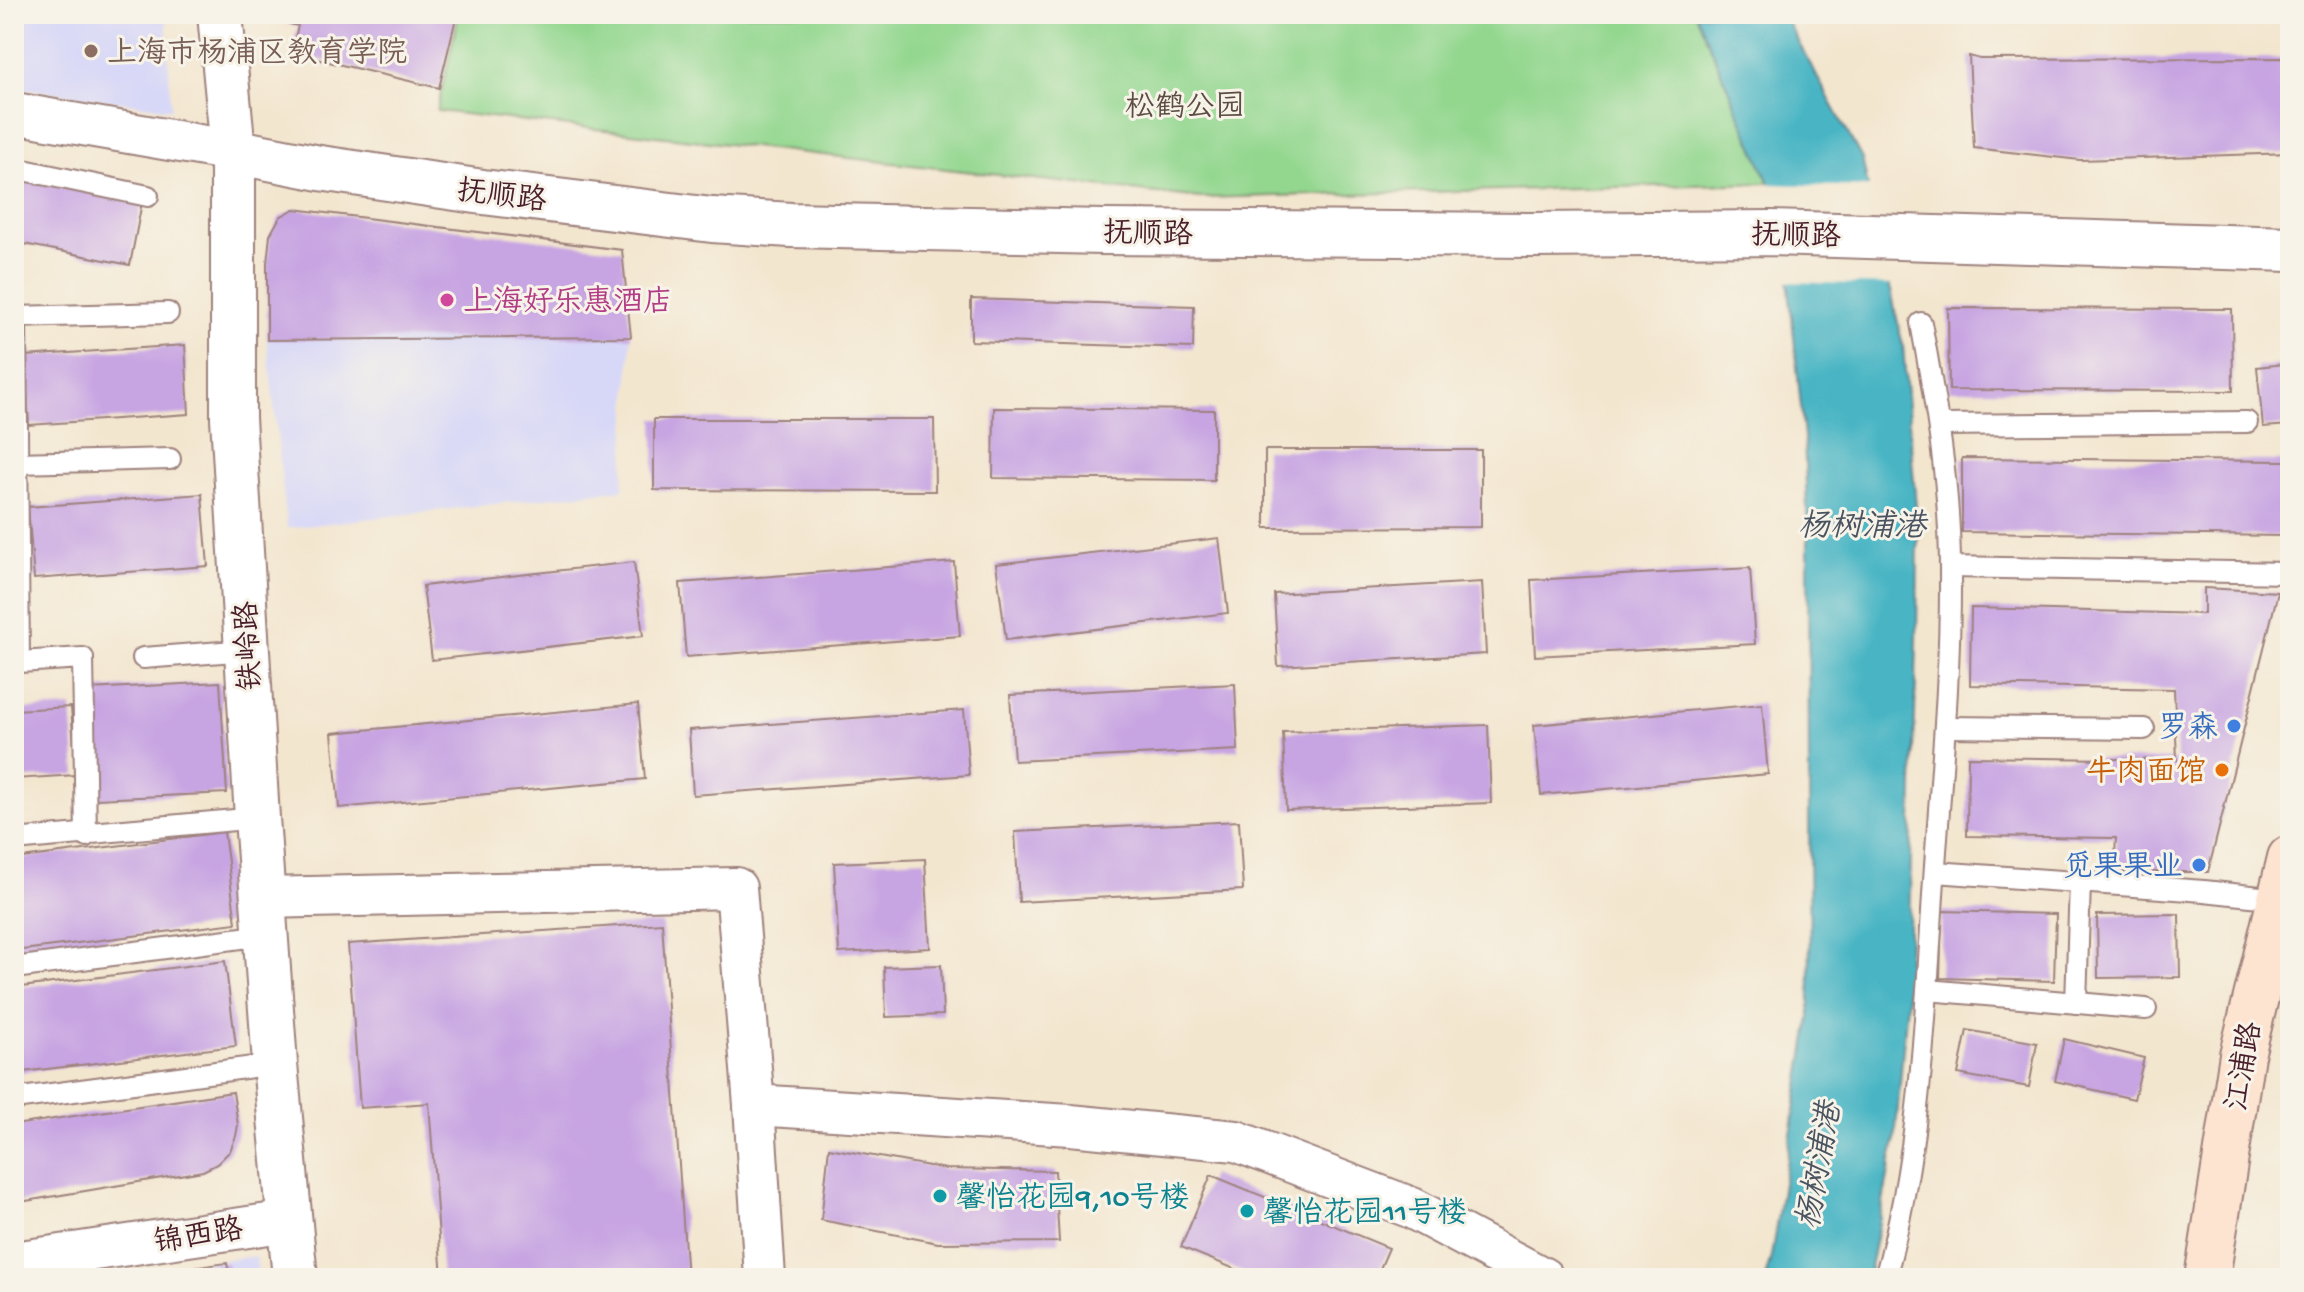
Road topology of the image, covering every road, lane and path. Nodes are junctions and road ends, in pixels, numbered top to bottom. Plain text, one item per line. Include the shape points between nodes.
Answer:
1 (220, 14) edge
2 (14, 113) edge
3 (233, 151) junction
4 (14, 168) edge
5 (148, 196) dead end
6 (2290, 249) edge
7 (168, 313) dead end
8 (15, 318) edge
9 (1921, 323) dead end
10 (2247, 422) dead end
11 (1940, 425) junction
12 (170, 459) dead end
13 (17, 463) junction
14 (1950, 567) junction
15 (2290, 573) edge
16 (248, 650) junction
17 (143, 658) dead end
18 (16, 662) edge
19 (1946, 727) junction
20 (2144, 729) dead end
21 (257, 818) junction
22 (86, 836) junction
23 (14, 840) edge
24 (2290, 858) edge
25 (1935, 872) junction
26 (2080, 882) junction
27 (2279, 899) junction
28 (264, 916) junction
29 (14, 968) edge
30 (1927, 990) junction
31 (2076, 1003) junction
32 (2146, 1009) dead end
33 (275, 1064) junction
34 (14, 1099) edge
35 (754, 1105) junction
36 (288, 1221) junction
37 (14, 1262) edge
38 (295, 1278) edge
39 (765, 1278) edge
40 (1543, 1278) edge
41 (1885, 1278) edge
42 (2207, 1278) edge

1 - 3 street, 铁岭路
2 - 3 street, 抚顺路
3 - 6 street, 抚顺路 via 483,192 791,225 1336,234 1771,233
3 - 16 street, 铁岭路 via 233,418
4 - 5 lane
7 - 8 lane
8 - 13 lane
9 - 11 lane
10 - 11 lane
11 - 14 lane
12 - 13 lane
13 - 18 lane
14 - 15 lane
14 - 19 lane
16 - 17 lane
16 - 21 street, 铁岭路
18 - 22 lane via 83,658
19 - 20 lane
19 - 25 lane
21 - 22 lane
21 - 28 street, 铁岭路
22 - 23 lane
24 - 27 main road, 江浦路
25 - 26 lane
25 - 30 lane
26 - 27 lane
26 - 31 lane
27 - 42 main road, 江浦路 via 2242,1055
28 - 29 lane
28 - 33 street, 铁岭路
28 - 35 street via 736,888
30 - 31 lane
30 - 41 lane via 1910,1172
31 - 32 lane
33 - 34 lane
33 - 36 street, 铁岭路
35 - 39 street
35 - 40 street via 1236,1141 1412,1208
36 - 37 street, 锦西路
36 - 38 street, 铁岭路

